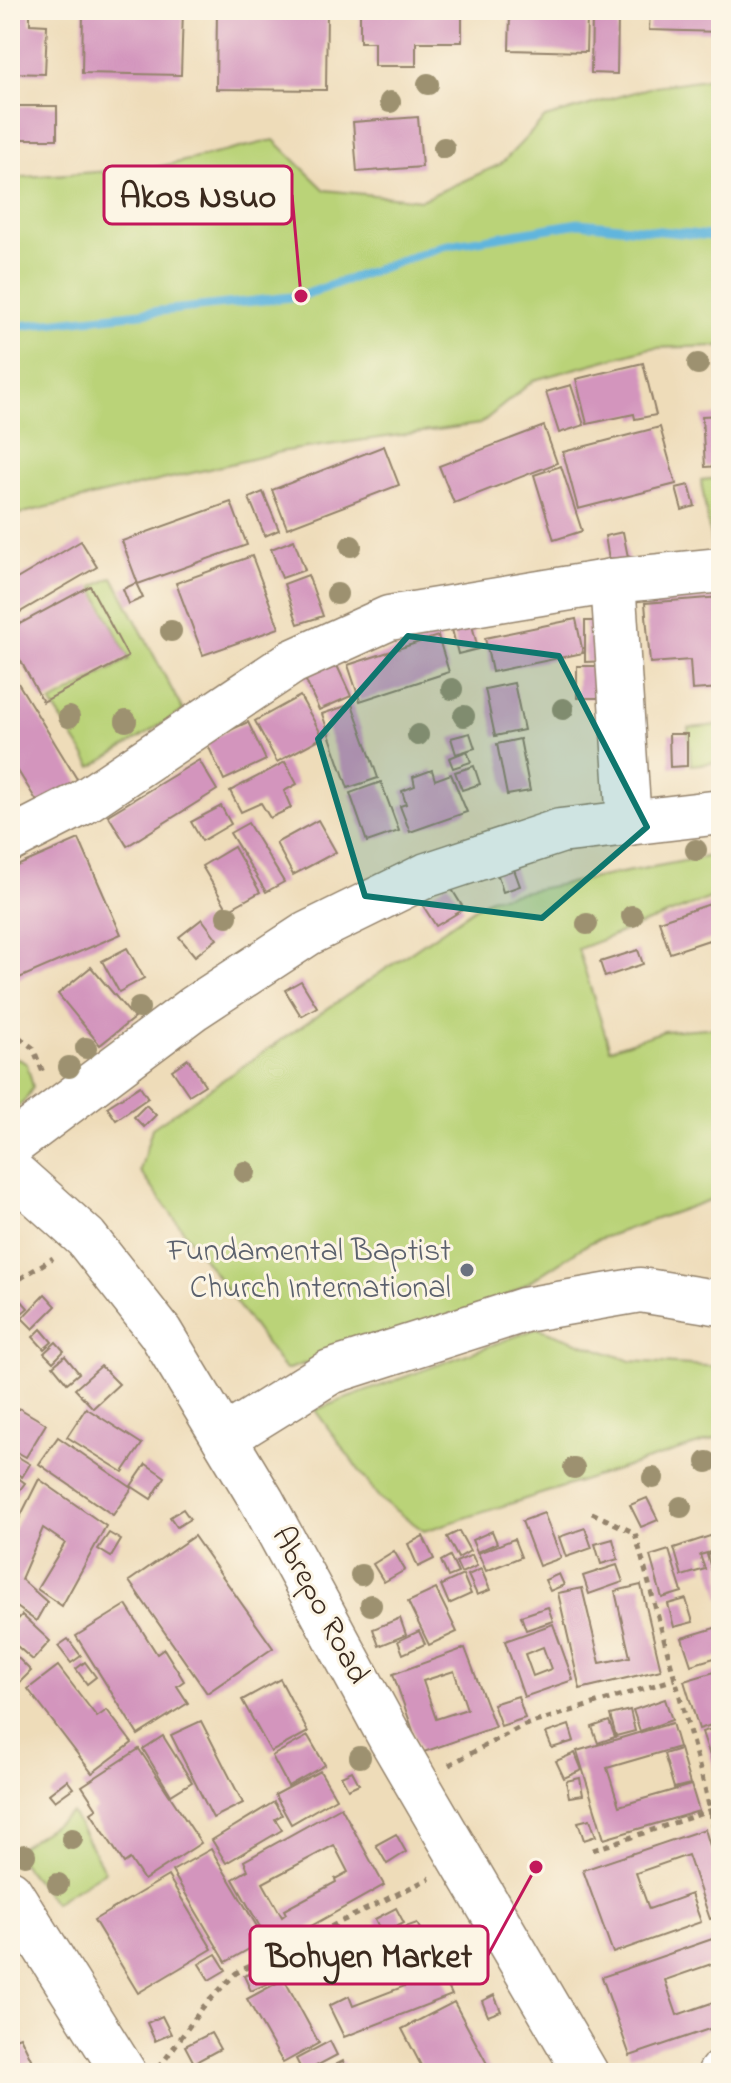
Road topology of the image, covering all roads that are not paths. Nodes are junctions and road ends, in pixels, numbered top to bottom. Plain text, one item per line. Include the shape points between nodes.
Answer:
1 (721, 570) edge
2 (613, 581) junction
3 (721, 812) edge
4 (629, 823) junction
5 (10, 840) edge
6 (10, 1146) edge
7 (10, 1170) edge
8 (721, 1303) edge
9 (224, 1438) junction
10 (10, 1892) edge
11 (124, 2073) edge
12 (586, 2073) edge

1 - 2 street
2 - 4 street
2 - 5 street via 389,618 292,662 82,803
3 - 4 street
4 - 6 street via 560,831 427,875 307,934 194,1008
7 - 9 street, Abrepo Road via 86,1238 160,1332
8 - 9 street via 640,1290 524,1310 330,1372
9 - 12 street, Abrepo Road via 416,1783
10 - 11 street

